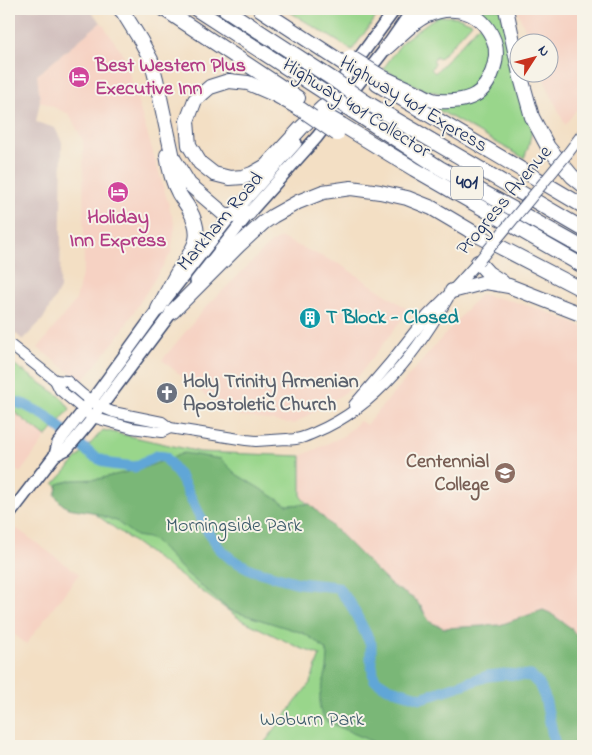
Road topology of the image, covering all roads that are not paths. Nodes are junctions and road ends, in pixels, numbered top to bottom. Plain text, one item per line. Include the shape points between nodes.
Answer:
1 (120, 9) edge
2 (164, 9) edge
3 (196, 9) edge
4 (226, 9) edge
5 (260, 9) edge
6 (395, 9) edge
7 (413, 9) edge
8 (506, 13) edge
9 (386, 48) junction
10 (379, 80) junction
11 (324, 100) junction
12 (305, 107) junction
13 (164, 120) junction
14 (583, 133) edge
15 (583, 185) edge
16 (583, 206) edge
17 (249, 213) junction
18 (232, 216) junction
19 (583, 229) edge
20 (583, 248) edge
21 (478, 262) junction
22 (583, 266) edge
23 (509, 286) junction
24 (583, 290) edge
25 (452, 291) junction
26 (165, 311) junction
27 (583, 316) edge
28 (9, 344) edge
29 (399, 352) junction
30 (404, 363) junction
31 (362, 403) junction
32 (92, 408) junction
33 (9, 515) edge

1 - 13 highway via 151,60
2 - 12 highway, Highway 401 Collector / 401
3 - 11 highway, Highway 401 Express / 401
4 - 19 highway, Highway 401 Express / 401, bridge via 364,101
5 - 10 highway, Highway 401 Collector, bridge
6 - 11 main road, Markham Road
7 - 9 main road, Markham Road
8 - 15 highway via 532,117 548,147
9 - 10 highway via 416,22 447,9 465,11 480,20 494,42 496,58 484,86 475,95 463,99 435,101
9 - 17 main road, Markham Road via 317,137
10 - 16 highway, Highway 401 Collector / 401
11 - 12 highway via 266,166 252,174 230,178 214,174 200,163 189,145 187,121 195,100 210,87 229,81 248,83
11 - 18 main road, Markham Road via 294,145
11 - 20 highway, Highway 401 Express / 401, bridge via 354,112 440,168
12 - 22 highway, Highway 401 Collector / 401, bridge
13 - 18 highway via 173,158 189,184 224,214
13 - 26 highway via 171,177 196,223 197,240 176,276
14 - 21 main road, Progress Avenue, bridge
17 - 18 highway
17 - 26 main road, Markham Road
18 - 26 main road, Markham Road
21 - 23 highway via 488,273
21 - 25 main road, Progress Avenue
23 - 25 highway via 486,282
23 - 27 highway
24 - 26 highway via 432,208 407,198 352,188 323,192 273,216
25 - 29 main road, Progress Avenue
25 - 30 main road, Progress Avenue
26 - 32 main road, Markham Road
28 - 32 main road, Progress Avenue via 55,380 67,381
29 - 30 main road
29 - 31 main road, Progress Avenue via 368,388
30 - 31 main road, Progress Avenue via 376,394
31 - 32 main road, Progress Avenue via 330,426 309,435 291,440 261,441 170,428 162,432 132,428
32 - 33 main road, Markham Road via 66,442 67,449 55,456

